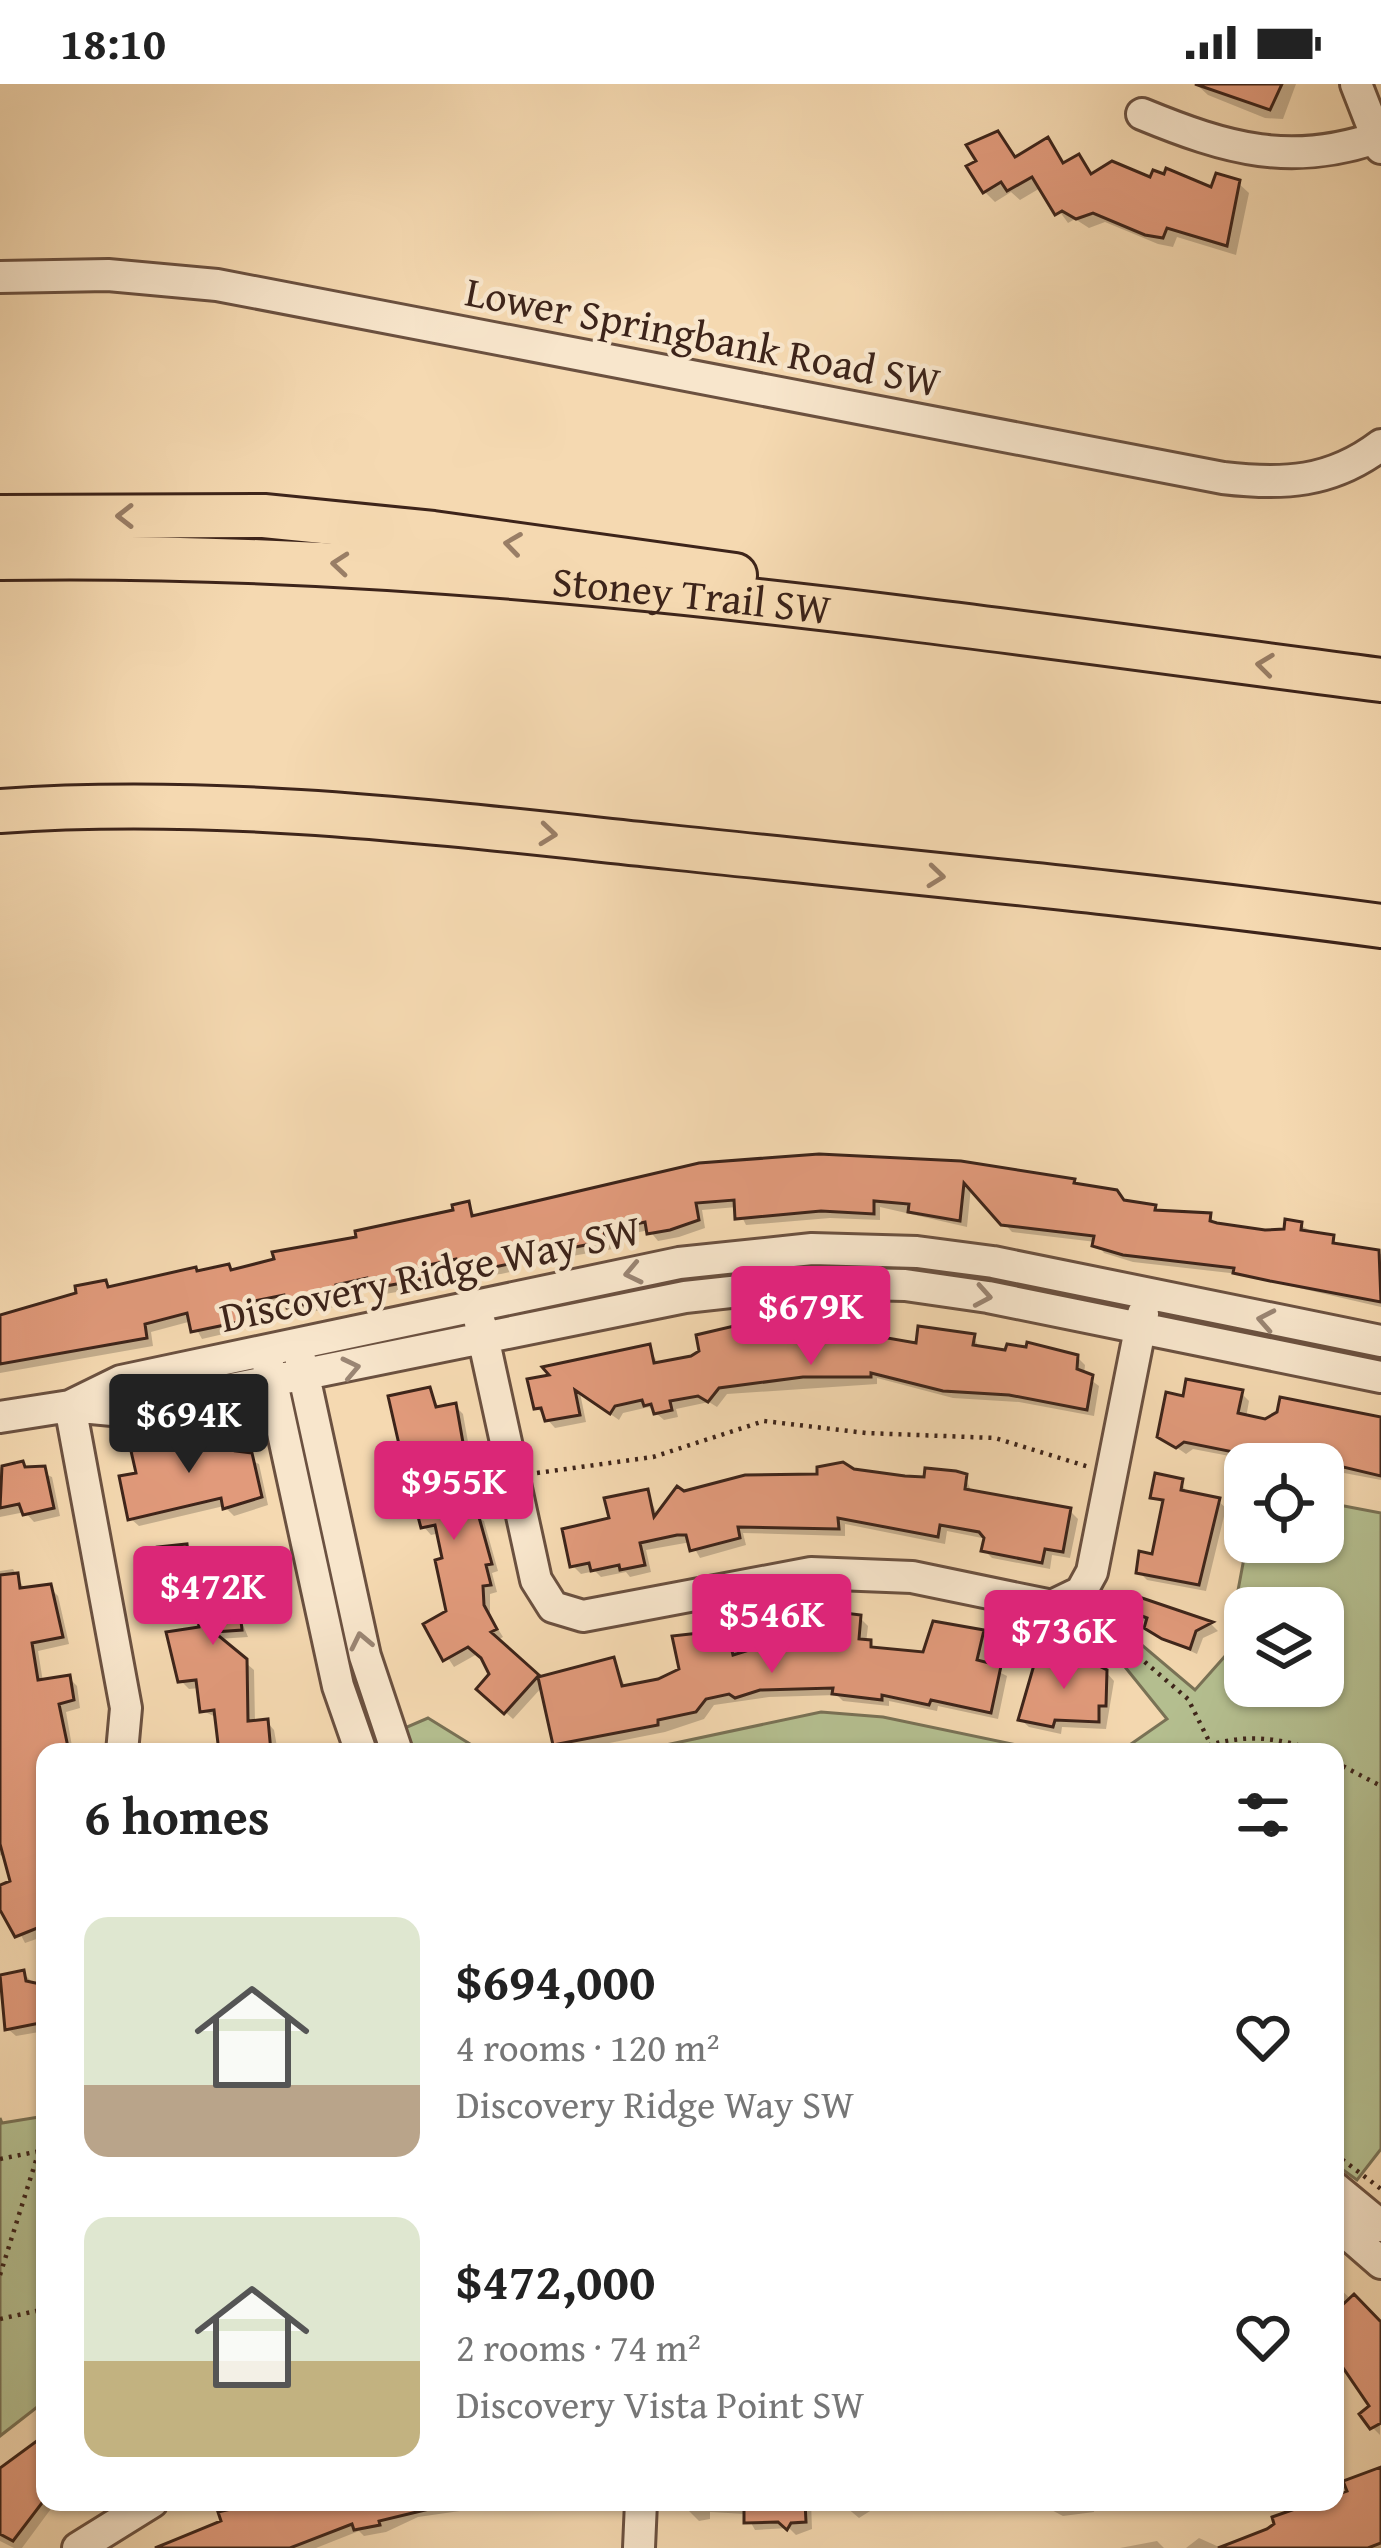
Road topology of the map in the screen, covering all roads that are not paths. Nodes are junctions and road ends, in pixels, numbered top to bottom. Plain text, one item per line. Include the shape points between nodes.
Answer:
1 (1356, 84) edge
2 (1142, 114) dead end
3 (1380, 140) edge
4 (0, 277) edge
5 (1381, 445) edge
6 (0, 517) edge
7 (0, 558) edge
8 (958, 625) junction
9 (1381, 680) edge
10 (0, 811) edge
11 (431, 824) junction
12 (0, 836) edge
13 (1381, 926) edge
14 (812, 1249) junction
15 (813, 1283) junction
16 (1147, 1296) junction
17 (476, 1306) junction
18 (1139, 1330) junction
19 (484, 1340) junction
20 (1381, 1341) edge
21 (298, 1345) junction
22 (266, 1352) junction
23 (1381, 1377) edge
24 (305, 1378) junction
25 (273, 1384) junction
26 (70, 1406) junction
27 (0, 1418) edge
28 (126, 1708) junction
29 (123, 1743) edge
30 (142, 1743) edge
31 (358, 1743) edge
32 (394, 1743) edge
33 (1344, 2195) edge
34 (1381, 2226) edge
35 (1344, 2231) edge
36 (1381, 2263) edge
37 (138, 2511) edge
38 (640, 2511) edge
39 (78, 2548) edge
40 (639, 2548) edge

1 - 3 street
2 - 3 street via 1204,140 1286,154
4 - 5 street, Lower Springbank Road SW via 218,285 1222,478 1306,481
8 -> 6 highway via 833,589 434,533 263,516
8 -> 7 highway, Stoney Trail SW via 283,559
9 -> 8 highway, Stoney Trail SW
10 - 11 highway via 64,806
11 - 12 highway via 365,839 190,831
11 -> 13 highway
14 - 15 street
14 - 16 street, Discovery Ridge Way SW via 950,1256
14 -> 17 street, Discovery Ridge Way SW via 679,1263
15 -> 18 street, Discovery Ridge Way SW via 947,1290
15 - 19 street, Discovery Ridge Way SW via 685,1297
16 - 18 street
20 -> 16 street, Discovery Ridge Way SW
17 - 19 street
17 - 21 street, Discovery Ridge Way SW
18 - 19 street via 1092,1572 1074,1598 1039,1605 912,1577 811,1573 583,1616 553,1607 536,1580
18 - 23 street, Discovery Ridge Way SW
24 -> 19 street, Discovery Ridge Way SW
21 - 22 street, Discovery Ridge Way SW
21 - 24 street
22 - 25 street
22 - 26 street, Discovery Ridge Way SW via 122,1381
24 - 25 street, Discovery Ridge Way SW
32 -> 24 street via 364,1656
25 - 26 street, Discovery Ridge Way SW via 123,1411
25 - 31 street via 338,1686
26 - 27 street, Discovery Ridge Way SW
26 - 28 street
28 - 29 street
28 - 30 street
33 - 34 street
35 - 36 street
37 - 39 street
38 - 40 street

